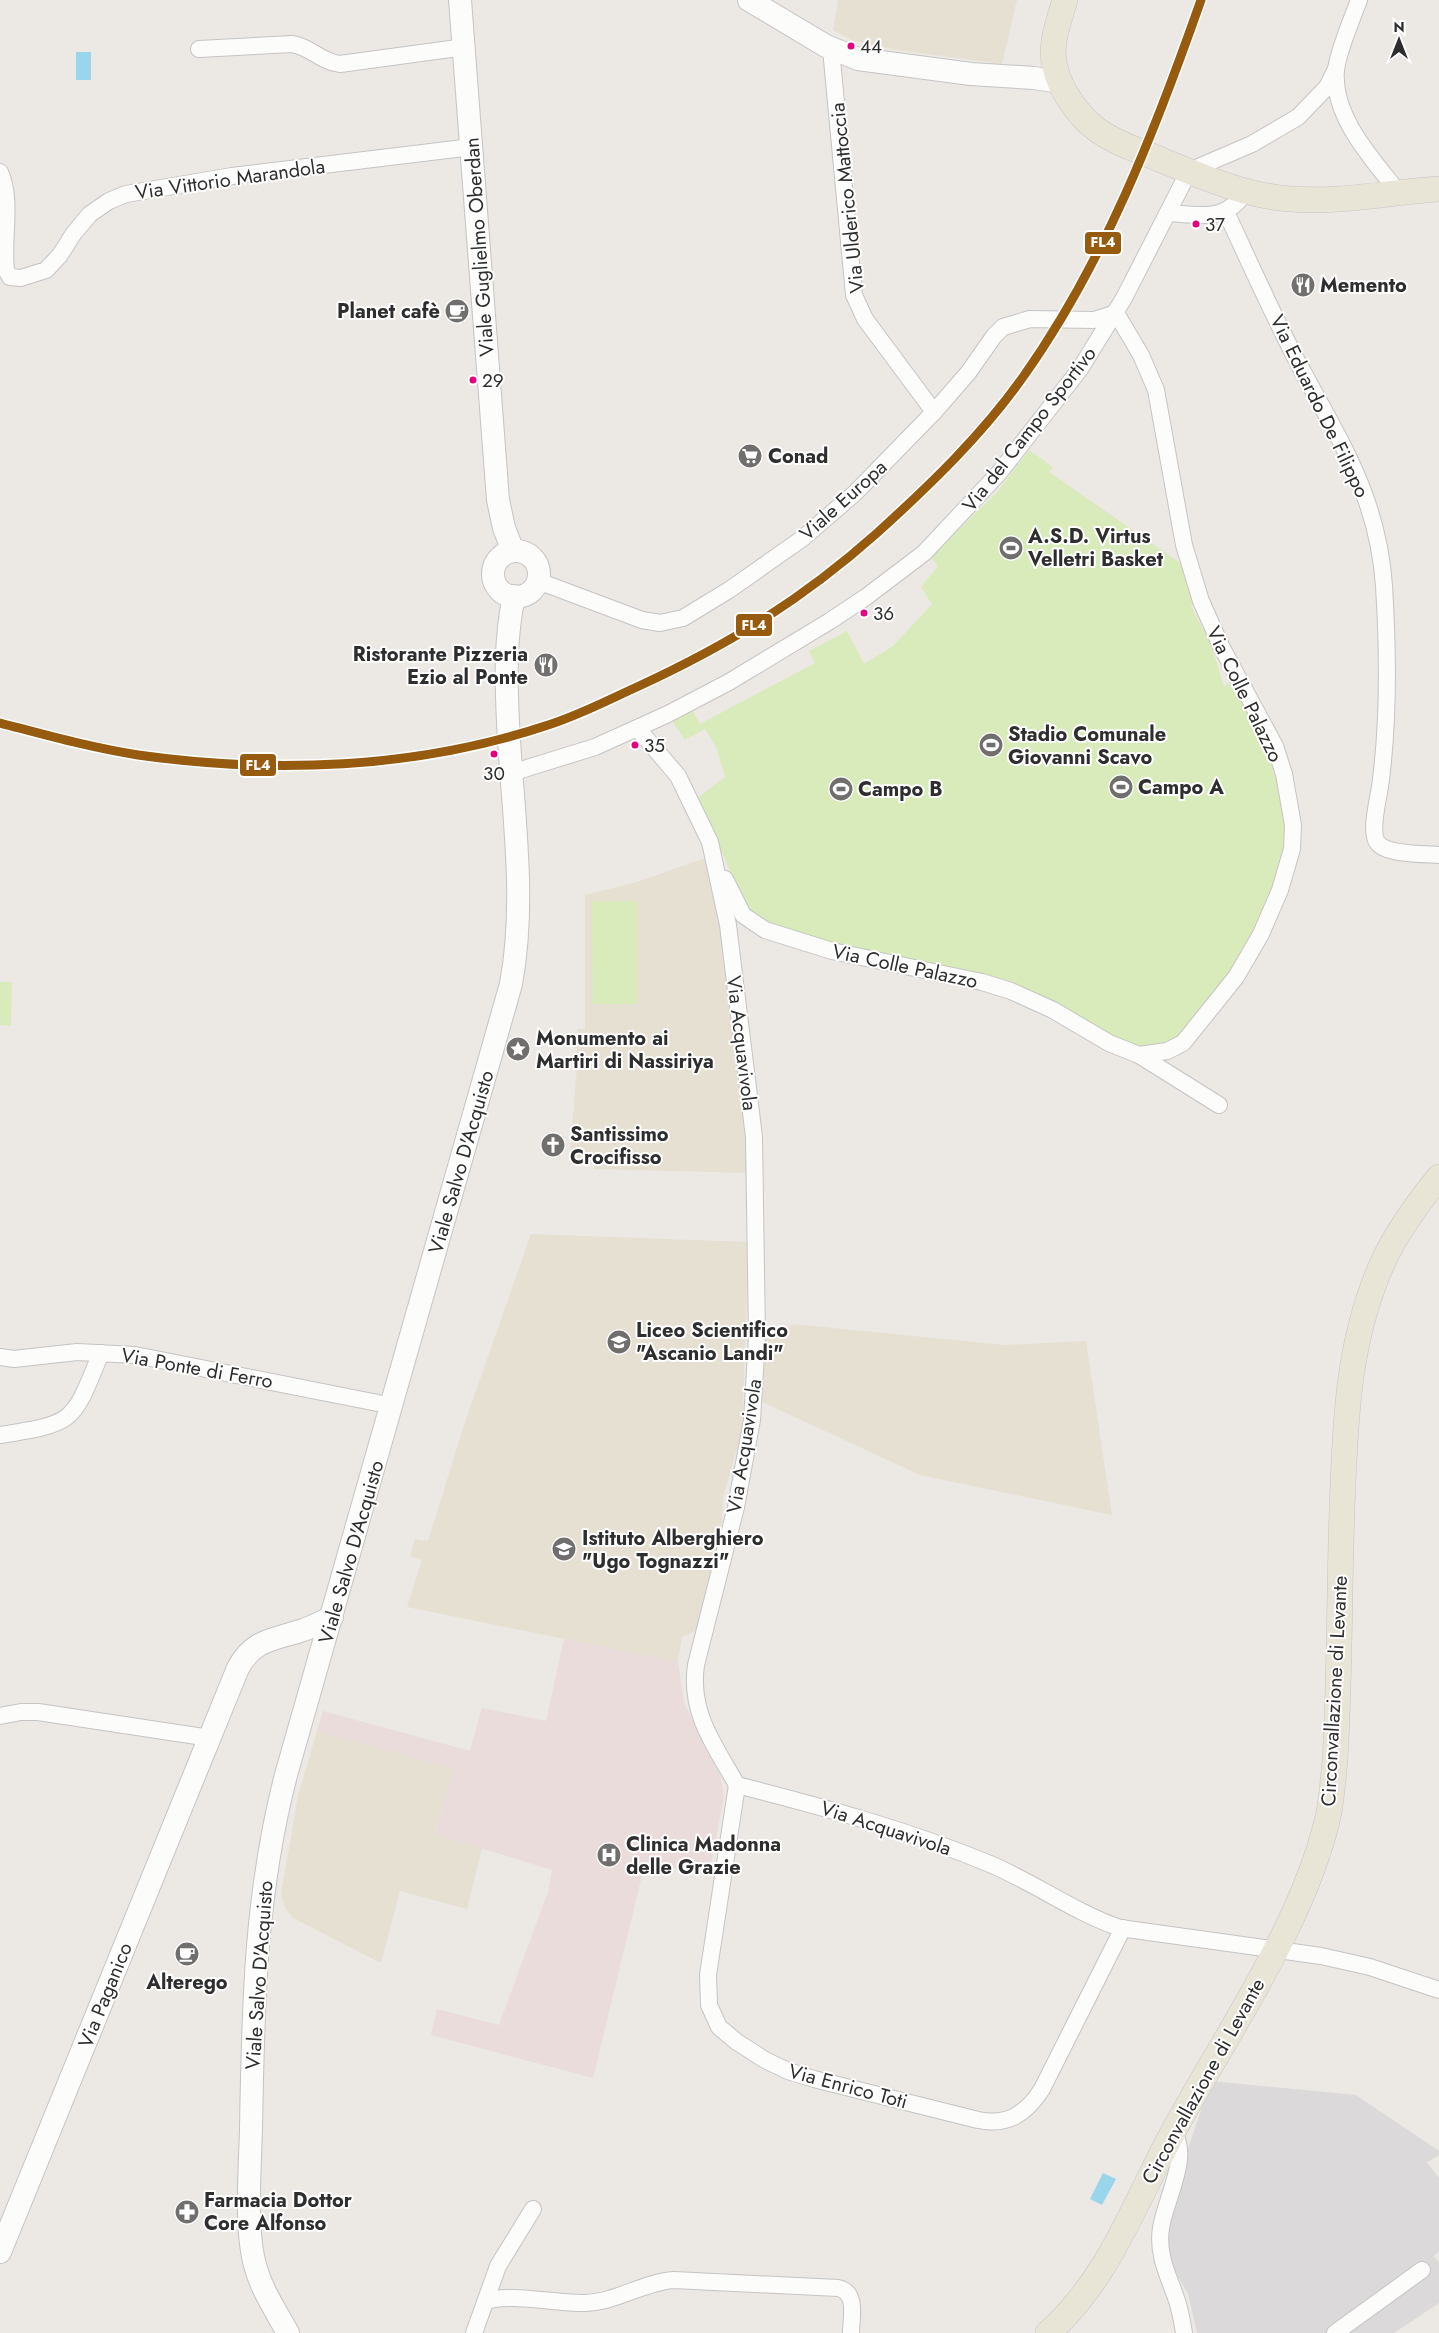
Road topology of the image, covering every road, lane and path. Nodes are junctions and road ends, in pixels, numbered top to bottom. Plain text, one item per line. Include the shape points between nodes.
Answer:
1 (460, 0) edge
2 (749, 0) edge
3 (1358, 0) edge
4 (1059, 5) edge
5 (782, 10) edge
6 (1055, 39) junction
7 (464, 47) junction
8 (199, 49) dead end
9 (831, 49) junction
10 (1336, 69) junction
11 (1021, 77) junction
12 (1061, 82) junction
13 (472, 147) junction
14 (1185, 170) junction
15 (0, 172) edge
16 (1439, 189) edge
17 (1246, 191) junction
18 (1398, 192) junction
19 (1226, 212) junction
20 (1169, 213) junction
21 (1116, 313) junction
22 (934, 412) junction
23 (513, 551) junction
24 (538, 581) junction
25 (514, 596) junction
26 (638, 730) junction
27 (511, 774) junction
28 (710, 842) junction
29 (1439, 855) edge
30 (1139, 1055) junction
31 (1219, 1105) dead end
32 (1439, 1176) edge
33 (101, 1353) junction
34 (0, 1357) edge
35 (393, 1406) junction
36 (0, 1435) edge
37 (332, 1617) junction
38 (0, 1716) edge
39 (210, 1738) junction
40 (737, 1785) junction
41 (1123, 1928) junction
42 (1277, 1948) junction
43 (1439, 1990) edge
44 (1173, 2132) junction
45 (533, 2209) dead end
46 (0, 2252) edge
47 (1422, 2270) dead end
48 (485, 2302) junction
49 (288, 2333) edge
50 (474, 2333) edge
51 (851, 2333) edge
52 (1048, 2333) edge
53 (1184, 2333) edge
54 (1335, 2333) edge

1 - 7 main road, Viale Guglielmo Oberdan
2 - 5 main road
3 - 10 street
4 - 6 main road
5 - 9 main road
6 - 11 main road via 1040,62
6 - 12 main road via 1053,60
7 - 8 street via 340,64 292,44
7 - 13 main road, Viale Guglielmo Oberdan
9 - 11 main road via 875,62
9 - 22 street, Via Ulderico Mattoccia via 854,295 865,319
10 - 14 street via 1324,91 1298,117 1252,144
10 - 18 street via 1346,117 1363,146
11 - 12 main road
12 - 14 main road via 1084,118 1096,129
13 - 15 street, Via Vittorio Marandola via 232,176 126,194 109,200 86,218 46,270 17,279 10,277 6,270 6,198
13 - 23 main road, Viale Guglielmo Oberdan via 498,500
14 - 17 main road
14 - 20 street, Via del Campo Sportivo
16 - 18 main road
17 - 18 main road via 1274,198 1313,200
17 - 19 street via 1239,202
19 - 20 street via 1206,215
19 - 29 street, Via Eduardo De Filippo via 1296,358 1353,465 1377,532 1383,580 1386,674 1382,769 1374,828 1376,840 1390,850
20 - 21 street, Via del Campo Sportivo
21 - 22 street, Viale Europa via 1094,320 1030,319 1003,327
21 - 26 street, Via del Campo Sportivo via 1061,394 1012,458 924,553 830,621 729,682
21 - 30 street, Via Colle Palazzo via 1141,355 1156,390 1184,545 1201,601 1220,646 1276,746 1293,825 1292,849 1280,890 1261,934 1236,978 1184,1043 1167,1051
22 - 24 street, Viale Europa via 855,493 803,538 729,590 682,618 660,622 642,620
23 - 24 main road via 523,551 535,560
23 - 25 main road via 497,561 493,575 499,588
24 - 25 main road via 530,592
25 - 27 main road via 506,642
26 - 27 street, Via del Campo Sportivo
26 - 28 street, Via Acquavivola via 678,776
27 - 35 main road, Viale Salvo D'Acquisto via 520,894 515,960 506,1003
28 - 30 street, Via Colle Palazzo via 740,911 760,928 838,953 973,980 1011,991 1053,1010 1109,1044
28 - 40 street, Via Acquavivola via 728,925 754,1132 756,1362 752,1420 742,1478 696,1665 694,1692 701,1720
30 - 31 street, Via Colle Palazzo
32 - 42 main road, Circonvallazione di Levante via 1404,1224 1383,1262 1365,1311 1352,1362 1344,1438 1336,1736 1331,1796 1326,1826 1314,1861
33 - 34 street, Via Ponte di Ferro via 14,1359
33 - 35 street, Via Ponte di Ferro via 155,1358
33 - 36 street via 80,1404 68,1418 48,1427
35 - 37 main road, Viale Salvo D'Acquisto
37 - 39 main road, Via Paganico via 305,1630 262,1642 250,1651 238,1668
37 - 49 main road, Viale Salvo D'Acquisto via 273,1827 255,1966 250,2142 251,2250 260,2281
38 - 39 street via 38,1712
39 - 46 main road, Via Paganico
40 - 41 street, Via Acquavivola via 873,1821 966,1854 1018,1877 1095,1918
40 - 41 street, Via Enrico Toti via 708,1975 709,2005 715,2021 726,2035 788,2071 978,2120 995,2122 1010,2119 1027,2109 1042,2089
41 - 42 street, Via Acquavivola
42 - 43 street, Via Acquavivola via 1359,1964
42 - 44 main road, Circonvallazione di Levante
44 - 52 main road, Circonvallazione di Levante via 1103,2265 1076,2304
44 - 53 street via 1179,2143 1180,2159 1164,2215 1160,2246
45 - 48 street via 498,2266
47 - 54 street
48 - 50 street
48 - 51 street via 500,2298 592,2303 654,2283 674,2280 838,2288 846,2290 850,2296

